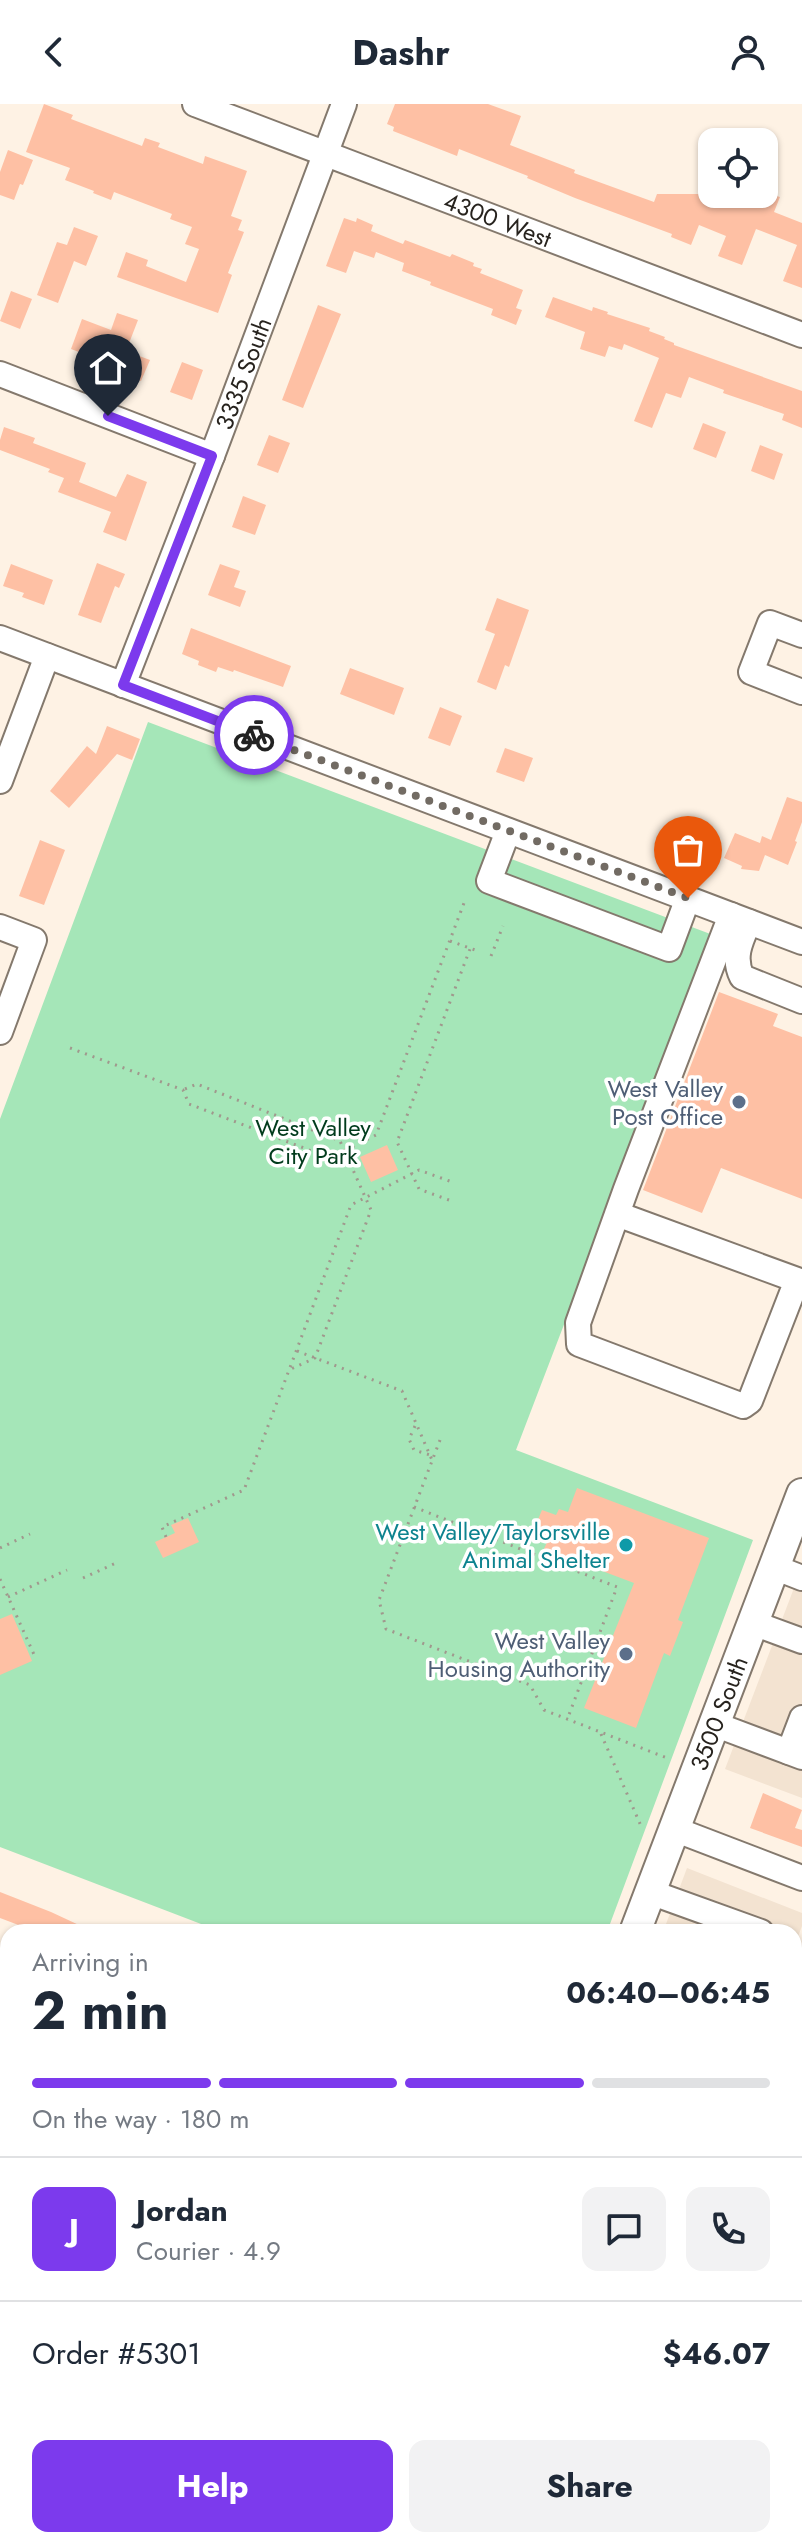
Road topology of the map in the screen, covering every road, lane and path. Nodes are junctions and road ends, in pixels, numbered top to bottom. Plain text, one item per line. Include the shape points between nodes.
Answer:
1 (195, 104) edge
2 (344, 104) edge
3 (325, 153) junction
4 (802, 335) edge
5 (0, 374) edge
6 (212, 456) junction
7 (802, 635) edge
8 (0, 638) edge
9 (47, 656) junction
10 (123, 685) junction
11 (802, 692) edge
12 (0, 781) edge
13 (508, 831) junction
14 (688, 898) junction
15 (464, 903) dead end
16 (740, 918) junction
17 (503, 926) dead end
18 (0, 927) edge
19 (450, 941) junction
20 (802, 942) edge
21 (470, 949) junction
22 (478, 951) dead end
23 (491, 956) dead end
24 (802, 1001) edge
25 (0, 1032) edge
26 (70, 1048) dead end
27 (183, 1090) junction
28 (344, 1151) junction
29 (412, 1174) junction
30 (455, 1183) dead end
31 (366, 1197) junction
32 (449, 1200) dead end
33 (617, 1214) junction
34 (297, 1351) junction
35 (315, 1358) junction
36 (291, 1369) junction
37 (416, 1423) junction
38 (440, 1440) dead end
39 (431, 1458) junction
40 (802, 1494) edge
41 (414, 1507) junction
42 (30, 1534) dead end
43 (166, 1537) dead end
44 (0, 1548) edge
45 (116, 1563) dead end
46 (774, 1567) junction
47 (67, 1570) dead end
48 (83, 1578) dead end
49 (802, 1578) edge
50 (0, 1579) edge
51 (8, 1597) junction
52 (753, 1623) junction
53 (802, 1641) edge
54 (36, 1659) dead end
55 (802, 1718) edge
56 (567, 1720) junction
57 (714, 1724) junction
58 (600, 1733) junction
59 (796, 1755) edge
60 (667, 1758) dead end
61 (641, 1826) dead end
62 (674, 1829) junction
63 (802, 1878) edge
64 (650, 1892) junction
65 (638, 1924) edge
66 (739, 1924) edge

1 - 3 street, 4300 West
2 - 3 street, 3335 South
3 - 4 street, 4300 West
3 - 6 street, 3335 South
5 - 6 street
6 - 10 street, 3335 South
7 - 11 street via 770,623 751,672
8 - 9 street
9 - 10 street
9 - 12 street
10 - 13 street
13 - 14 street
13 - 14 street via 489,881 669,949
14 - 16 street
15 - 19 path
16 - 20 street
16 - 24 street via 736,962 742,977
16 - 33 street
17 - 23 path
18 - 25 street via 34,940
19 - 21 path
19 - 28 path via 376,1135
21 - 22 path
21 - 29 path via 397,1142
26 - 27 path
27 - 28 path via 197,1084 340,1141
27 - 28 path via 189,1104 330,1158
28 - 31 path
29 - 30 path via 419,1170
29 - 31 path
29 - 32 path via 419,1189
31 - 34 path via 351,1205
31 - 35 path via 371,1210
33 - 33 street via 578,1323 579,1344 743,1406 750,1401 797,1280
34 - 35 path
34 - 36 path
35 - 36 path
35 - 37 path via 402,1391
36 - 43 path via 244,1490 162,1527
37 - 39 path
37 - 39 path via 409,1439 414,1450
38 - 39 path
39 - 41 path
40 - 46 main road, 3500 South
41 - 56 path via 379,1600 386,1629 530,1685 544,1710
41 - 56 path via 617,1587
42 - 44 path
45 - 48 path
46 - 49 street
46 - 52 main road, 3500 South
47 - 51 path
50 - 51 path
51 - 54 path
52 - 53 street
52 - 57 main road, 3500 South
55 - 59 street
56 - 58 path
57 - 59 street
57 - 62 main road, 3500 South
58 - 60 path
58 - 61 path
62 - 63 street
62 - 64 main road, 3500 South
64 - 65 main road, 3500 South
64 - 66 street

